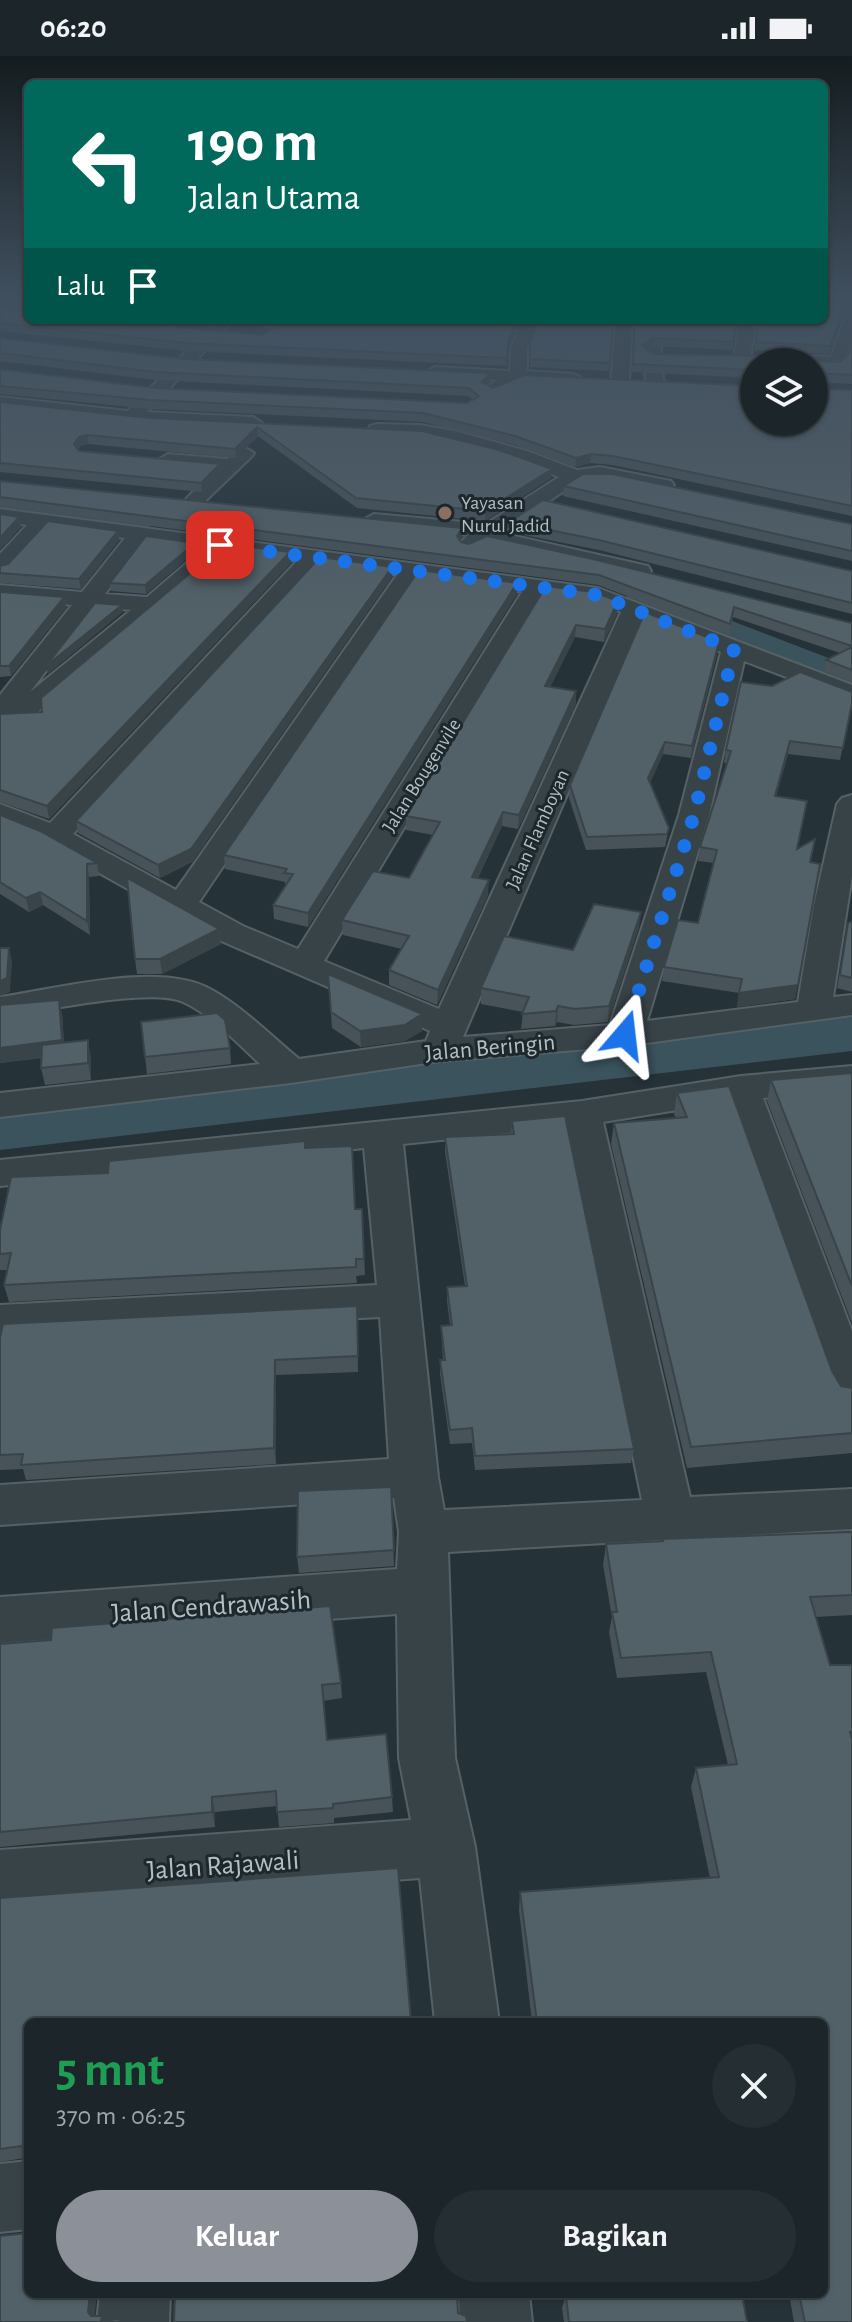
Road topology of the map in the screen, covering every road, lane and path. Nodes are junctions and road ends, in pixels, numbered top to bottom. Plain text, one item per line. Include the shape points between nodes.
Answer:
1 (146, 400) edge
2 (0, 402) edge
3 (454, 412) edge
4 (132, 417) junction
5 (359, 429) edge
6 (422, 431) junction
7 (145, 458) edge
8 (232, 465) junction
9 (574, 476) junction
10 (687, 490) edge
11 (538, 499) junction
12 (224, 506) edge
13 (568, 506) edge
14 (0, 515) edge
15 (350, 518) edge
16 (42, 521) junction
17 (487, 533) junction
18 (140, 534) junction
19 (220, 545) junction
20 (313, 558) junction
21 (0, 567) edge
22 (433, 567) junction
23 (658, 575) edge
24 (537, 587) junction
25 (0, 592) edge
26 (87, 599) junction
27 (152, 605) junction
28 (635, 608) junction
29 (734, 649) junction
30 (852, 694) edge
31 (0, 713) edge
32 (0, 728) edge
33 (852, 804) edge
34 (0, 813) edge
35 (55, 836) junction
36 (849, 836) edge
37 (180, 907) junction
38 (841, 910) edge
39 (306, 963) junction
40 (852, 1005) edge
41 (0, 1007) edge
42 (814, 1011) junction
43 (625, 1035) junction
44 (445, 1038) junction
45 (291, 1072) junction
46 (852, 1078) edge
47 (741, 1088) junction
48 (0, 1105) edge
49 (582, 1113) junction
50 (382, 1132) junction
51 (0, 1173) edge
52 (400, 1300) junction
53 (0, 1321) edge
54 (852, 1391) edge
55 (414, 1477) junction
56 (0, 1505) edge
57 (852, 1509) edge
58 (670, 1516) junction
59 (424, 1532) junction
60 (422, 1590) junction
61 (0, 1620) edge
62 (446, 1847) junction
63 (0, 1880) edge
64 (467, 2018) edge
65 (24, 2195) edge
66 (0, 2198) edge
67 (135, 2298) edge
68 (494, 2298) edge
69 (133, 2322) edge
70 (496, 2322) edge

1 - 4 street
2 - 4 street
3 - 6 street
4 - 8 street via 271,424
5 - 6 street
6 - 9 street
7 - 8 street
8 - 12 street via 185,502
9 - 10 street via 612,474
9 - 11 street
11 - 13 street
11 - 17 street
14 - 16 street
15 - 17 street
16 - 18 street
16 - 21 street
17 - 22 street
17 - 23 street
18 - 19 street
18 - 26 street
19 - 20 street
19 - 27 street
20 - 22 street
20 - 35 street
22 - 24 street
22 - 37 street
24 - 28 street via 598,595
24 - 39 street, Jalan Bougenvile
25 - 26 street
26 - 27 street
26 - 31 street
27 - 32 street
28 - 29 street
28 - 44 street, Jalan Flamboyan
29 - 30 street
29 - 43 street via 694,815
33 - 36 street
34 - 35 street
35 - 37 street
36 - 38 street
37 - 39 street
38 - 42 street
39 - 44 street
40 - 42 street, Jalan Beringin
41 - 45 street via 167,987 191,992
42 - 43 street, Jalan Beringin
43 - 44 street, Jalan Beringin
44 - 45 street, Jalan Beringin
45 - 48 street, Jalan Beringin
46 - 47 street
47 - 49 street
47 - 54 street
49 - 50 street
49 - 58 street
50 - 51 street
50 - 52 street
52 - 53 street
52 - 55 street
55 - 56 street
55 - 59 street
57 - 58 street
58 - 59 street
59 - 60 street
60 - 61 street, Jalan Cendrawasih
60 - 62 street via 427,1758
62 - 63 street, Jalan Rajawali
62 - 64 street
65 - 66 street
67 - 69 street
68 - 70 street

